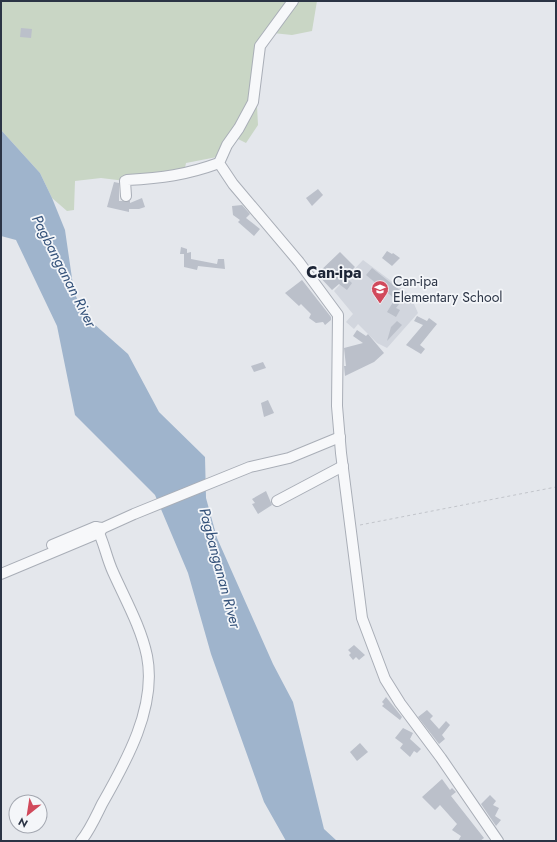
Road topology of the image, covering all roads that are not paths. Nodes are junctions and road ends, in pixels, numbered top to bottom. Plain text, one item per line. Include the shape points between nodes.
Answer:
1 (293, 1) edge
2 (219, 163) junction
3 (126, 196) dead end
4 (340, 437) junction
5 (343, 466) junction
6 (277, 502) dead end
7 (99, 529) junction
8 (1, 568) edge
9 (1, 574) edge
10 (81, 841) edge
11 (498, 841) edge

1 - 2 street via 260,46 253,102
2 - 3 street via 192,173 126,180
2 - 4 street via 338,315 337,406
4 - 5 street
4 - 7 street via 289,458 250,467
5 - 6 street
5 - 11 street via 362,618 385,679
7 - 8 street
7 - 9 street
7 - 10 street via 147,656 149,684 145,708 128,759

